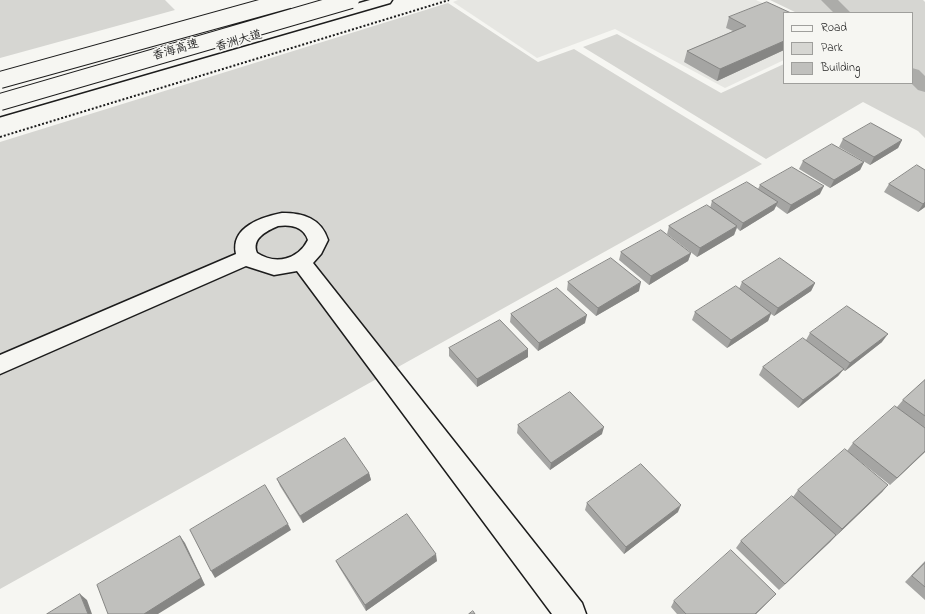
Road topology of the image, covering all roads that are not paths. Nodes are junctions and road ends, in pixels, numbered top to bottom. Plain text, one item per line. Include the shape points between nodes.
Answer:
1 (270, 0) edge
2 (289, 0) edge
3 (351, 0) edge
4 (385, 0) edge
5 (213, 16) junction
6 (235, 44) junction
7 (0, 74) edge
8 (0, 80) edge
9 (0, 102) edge
10 (0, 111) edge
11 (247, 257) junction
12 (301, 262) junction
13 (0, 365) edge
14 (571, 614) edge

1 - 5 main road
2 - 8 main road, 香海高速, bridge
3 - 9 main road, 香海高速, bridge
4 - 6 main road, 香洲大道
5 - 6 main road
5 - 7 main road
6 - 10 main road, 香洲大道
11 - 12 main road via 264,267 277,268
11 - 12 main road via 246,241 252,232 271,221 294,219 312,226 318,240 310,256
11 - 13 main road
12 - 14 main road

